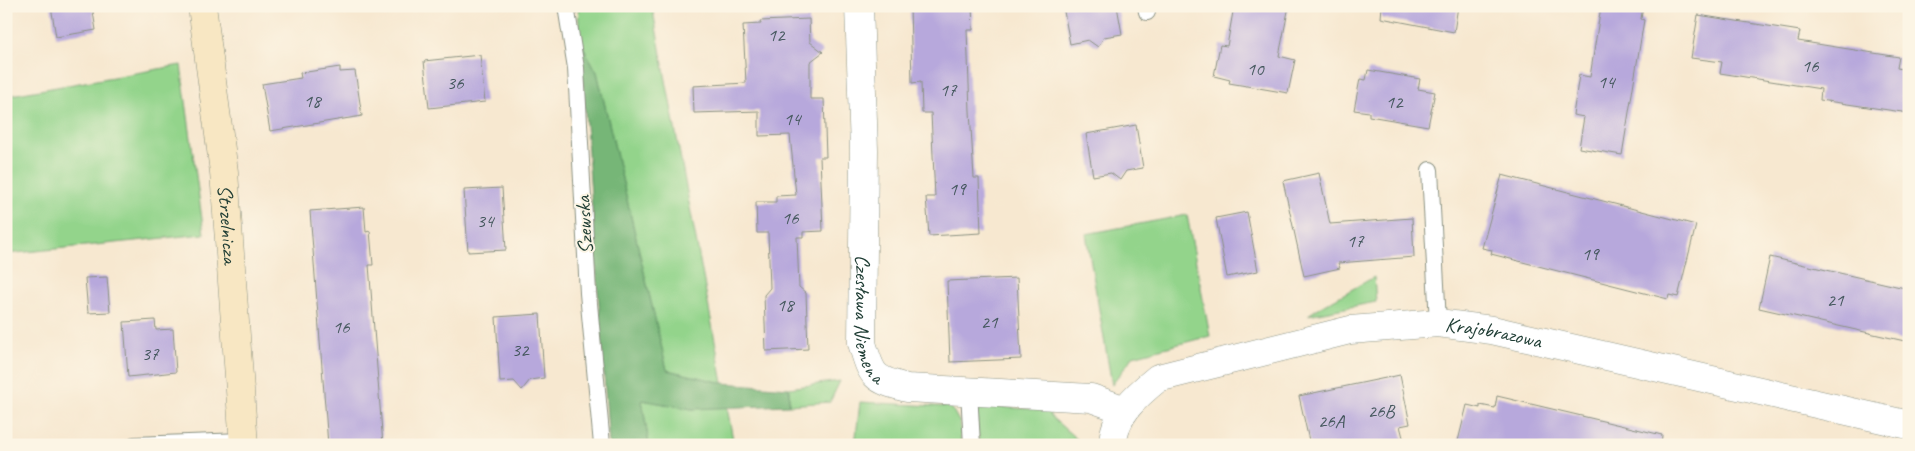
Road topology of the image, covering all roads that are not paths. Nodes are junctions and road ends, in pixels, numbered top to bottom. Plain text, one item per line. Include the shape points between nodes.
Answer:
1 (202, 6) edge
2 (566, 6) edge
3 (859, 6) edge
4 (1430, 170) dead end
5 (1438, 323) junction
6 (969, 391) junction
7 (1124, 410) junction
8 (1909, 425) edge
9 (244, 443) edge
10 (134, 445) edge
11 (602, 445) edge
12 (972, 445) edge
13 (1113, 445) edge

1 - 9 street, Strzelnicza via 224,172
2 - 11 lane, Szewska via 576,68 588,293
3 - 6 street, Czesława Niemena via 864,150 862,343 870,370 882,381 907,388
4 - 5 lane
5 - 7 street, Krajobrazowa via 1350,330 1158,378
5 - 8 street, Krajobrazowa via 1492,330
6 - 7 street, Czesława Niemena via 1091,398
6 - 12 lane
7 - 13 street, Krajobrazowa
9 - 10 lane

